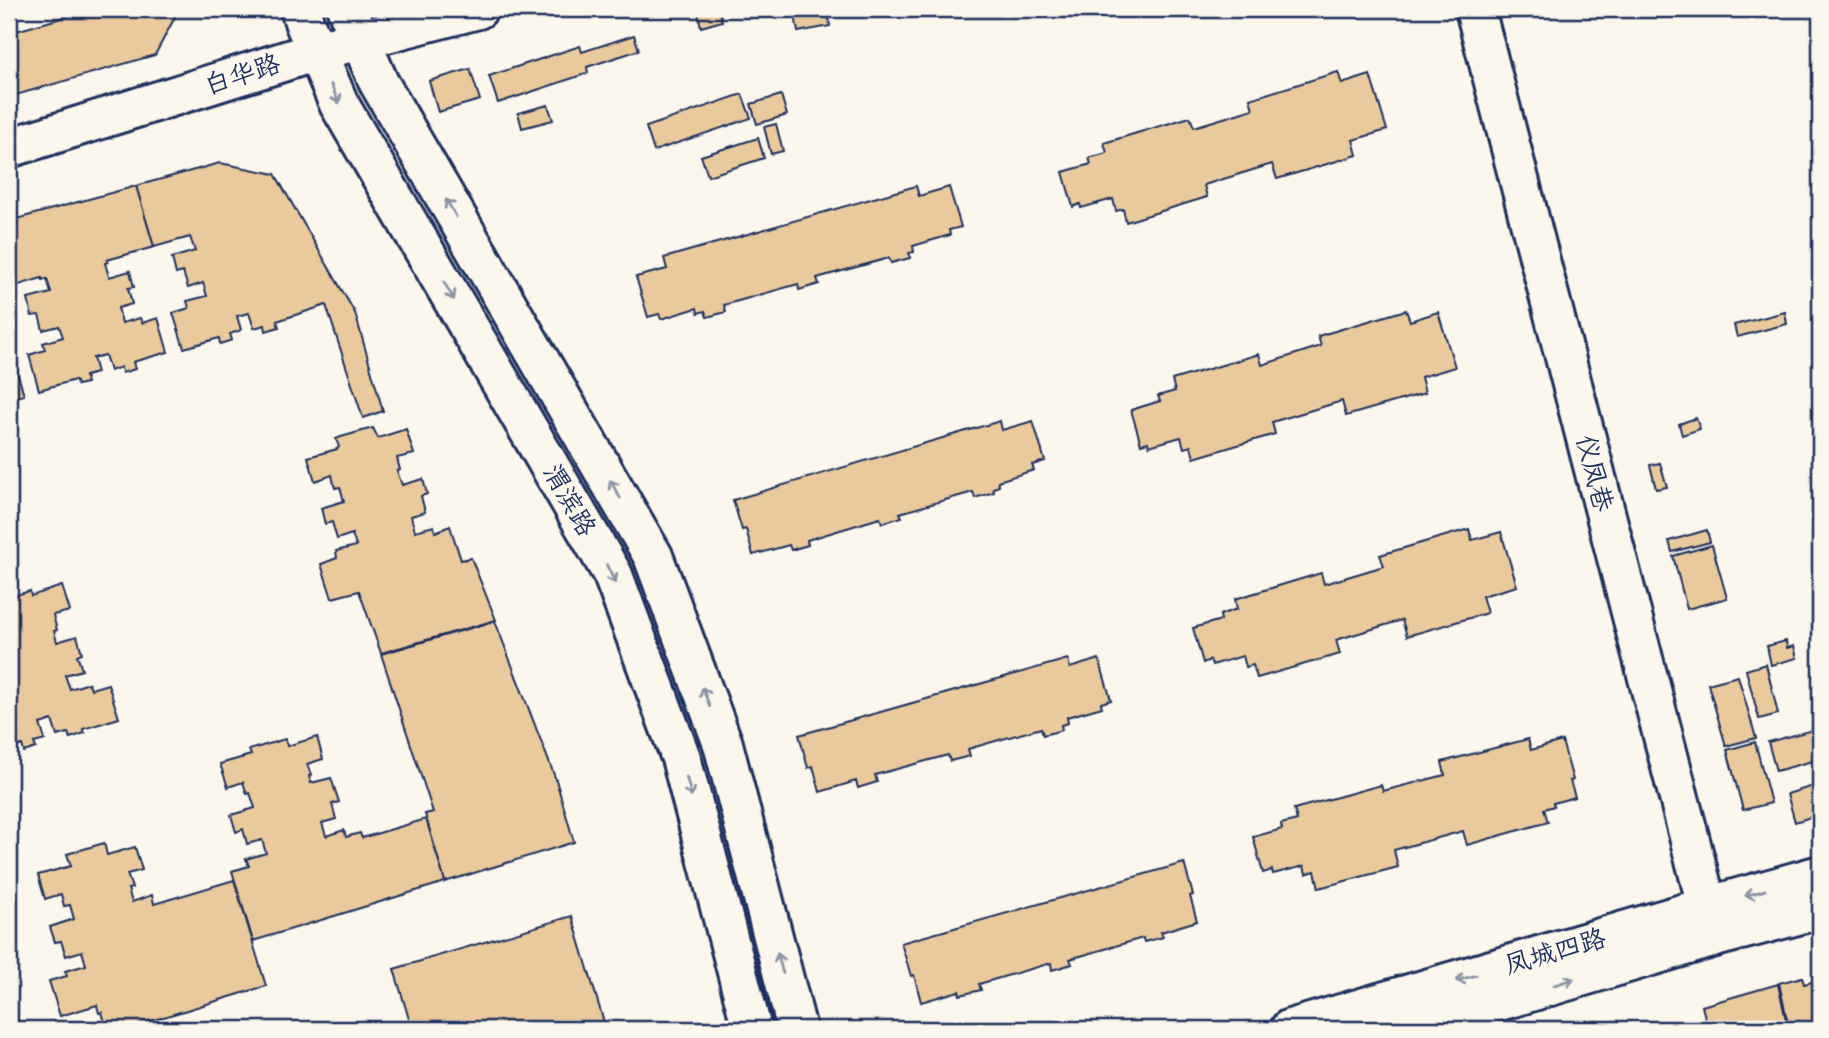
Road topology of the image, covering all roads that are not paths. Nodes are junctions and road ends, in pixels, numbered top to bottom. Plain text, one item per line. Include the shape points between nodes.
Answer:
1 (300, 9) edge
2 (478, 9) edge
3 (1475, 9) edge
4 (353, 24) edge
5 (317, 51) junction
6 (9, 148) edge
7 (1820, 875) edge
8 (1820, 909) edge
9 (1711, 922) junction
10 (751, 1029) edge
11 (797, 1029) edge
12 (1290, 1029) edge
13 (1405, 1029) edge

1 - 5 street, 渭滨路
2 - 4 street, 白华路
3 - 9 street, 仪凤巷
4 - 5 street, 白华路
11 -> 4 street, 渭滨路 via 723,744 653,556 379,83
5 - 6 street, 白华路
5 -> 10 street, 渭滨路 via 339,104 613,575 681,758
7 -> 9 street, 凤城四路
8 - 9 street, 凤城四路
9 -> 12 street, 凤城四路
13 -> 9 street, 凤城四路

